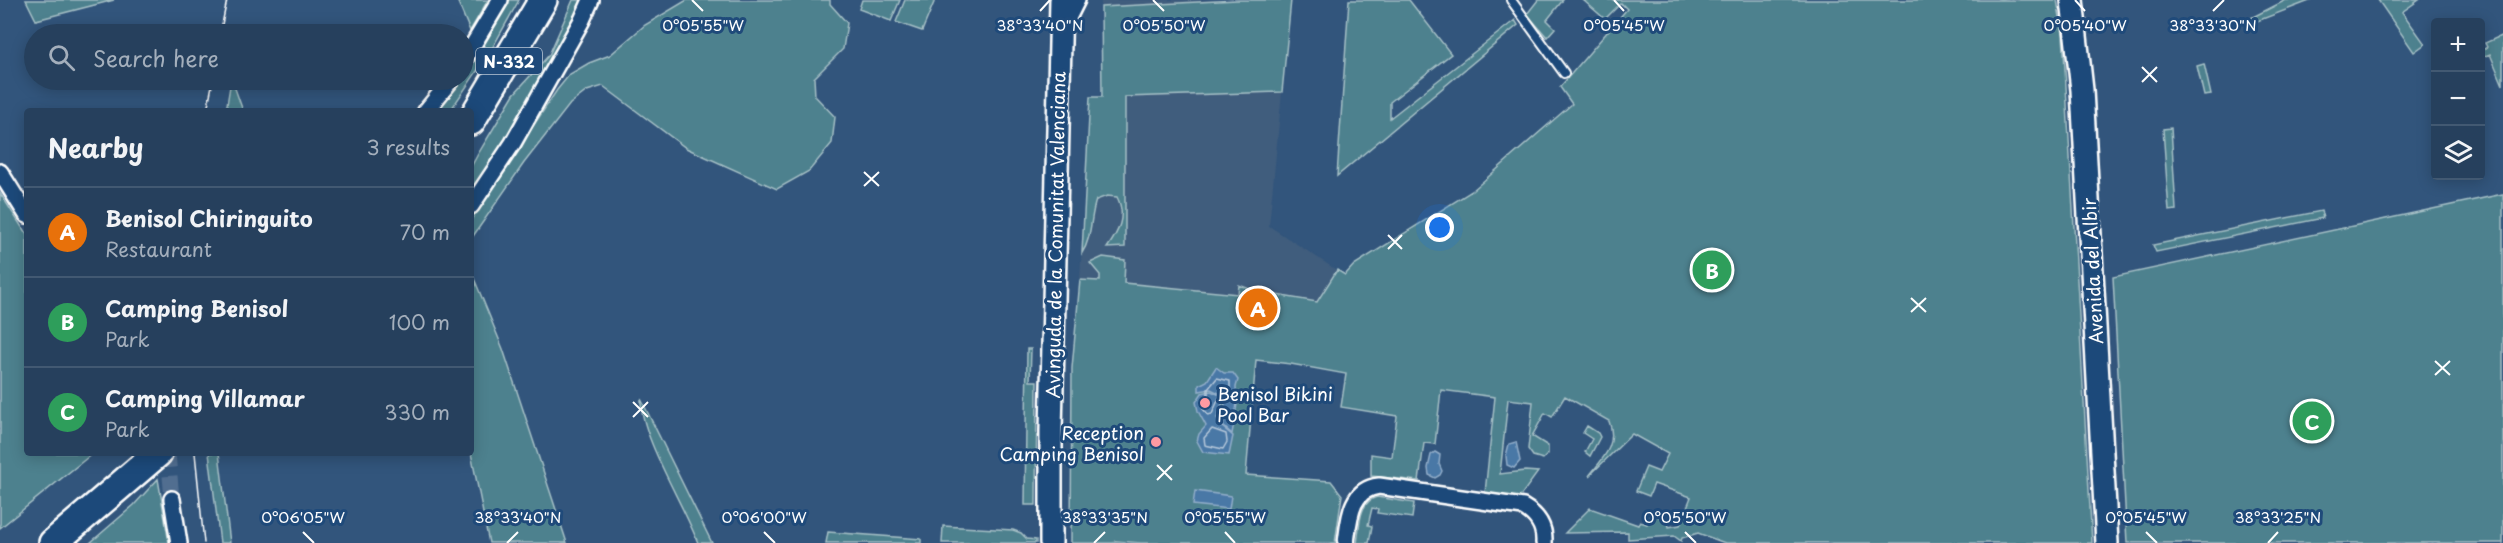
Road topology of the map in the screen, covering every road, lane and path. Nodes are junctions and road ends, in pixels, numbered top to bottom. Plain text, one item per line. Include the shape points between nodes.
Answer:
1 (500, 0) edge
2 (543, 0) edge
3 (591, 0) edge
4 (1060, 0) edge
5 (1077, 0) edge
6 (1510, 0) edge
7 (2072, 0) edge
8 (1060, 33) junction
9 (474, 43) edge
10 (1564, 73) dead end
11 (443, 90) edge
12 (428, 108) edge
13 (474, 116) edge
14 (0, 172) edge
15 (474, 202) edge
16 (24, 210) edge
17 (154, 456) edge
18 (172, 500) tunnel mouth
19 (53, 543) edge
20 (179, 543) edge
21 (1051, 543) edge
22 (1346, 543) edge
23 (1544, 543) edge
24 (2107, 543) edge

1 - 9 street
2 - 13 highway, N-332
3 - 15 street via 513,143
4 - 8 main road, Avinguda de la Comunitat Valenciana
5 - 8 street
6 - 10 lane
7 - 24 main road, Avenida del Albir via 2082,90
8 - 21 main road, Avinguda de la Comunitat Valenciana
11 - 12 street
14 - 16 street
17 - 19 highway
18 - 20 street
22 - 23 street via 1357,498 1370,487 1379,486 1523,507 1541,524

